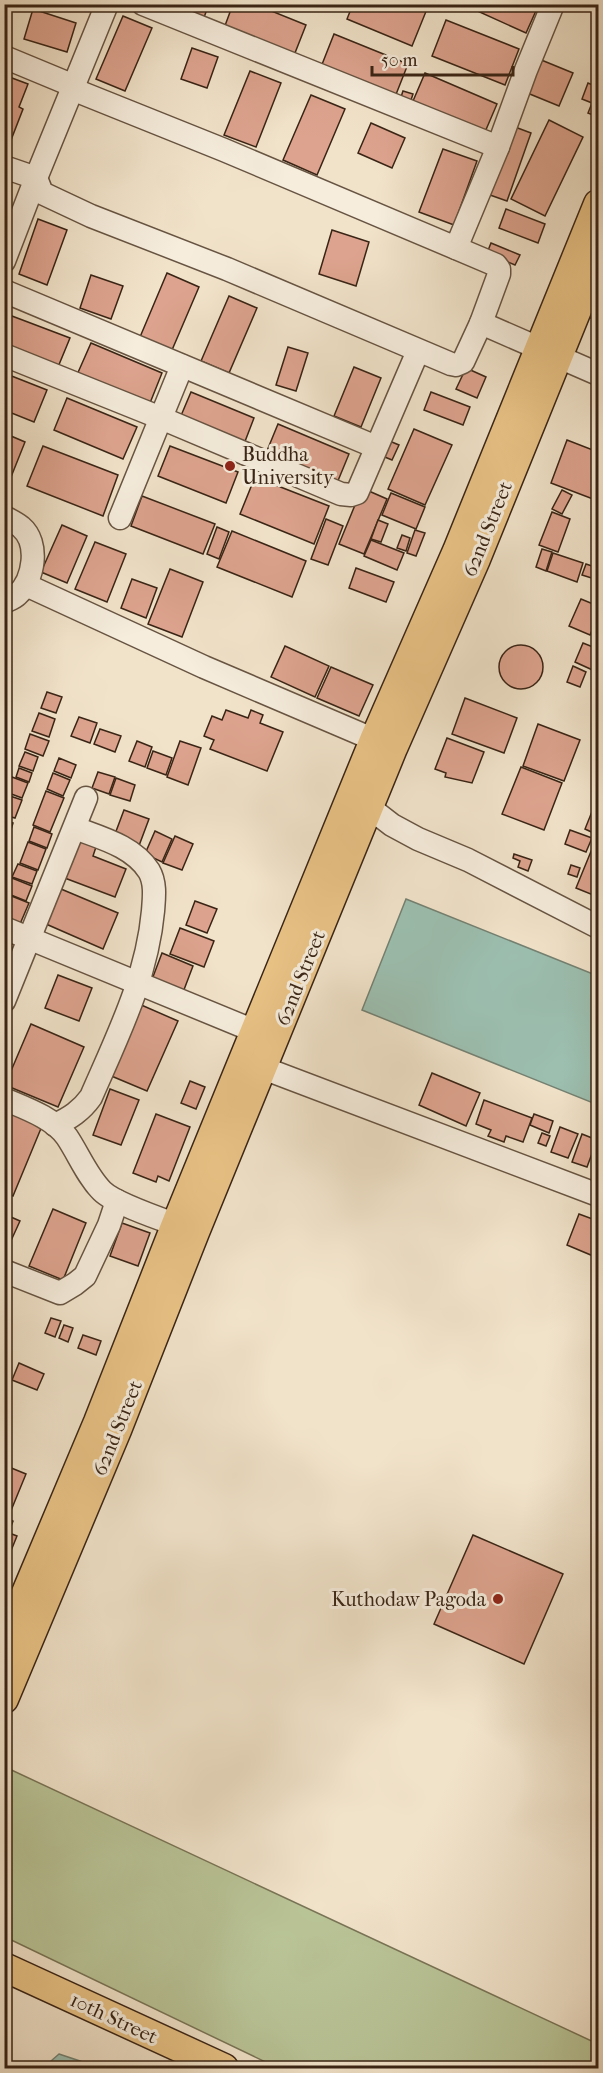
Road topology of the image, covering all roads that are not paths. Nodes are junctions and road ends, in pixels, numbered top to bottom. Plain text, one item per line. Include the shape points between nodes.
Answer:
1 (107, 4) edge
2 (143, 4) edge
3 (553, 4) edge
4 (4, 57) edge
5 (73, 88) junction
6 (498, 147) junction
7 (4, 167) edge
8 (36, 178) junction
9 (598, 204) edge
10 (456, 248) junction
11 (598, 258) edge
12 (4, 261) edge
13 (4, 291) edge
14 (480, 323) junction
15 (418, 351) junction
16 (548, 352) junction
17 (4, 355) edge
18 (182, 366) junction
19 (598, 374) edge
20 (161, 418) junction
21 (376, 447) junction
22 (4, 517) edge
23 (120, 518) dead end
24 (26, 585) junction
25 (4, 602) edge
26 (384, 744) junction
27 (86, 798) dead end
28 (360, 804) junction
29 (75, 828) junction
30 (598, 927) edge
31 (4, 928) edge
32 (30, 939) junction
33 (138, 985) junction
34 (4, 1001) edge
35 (265, 1036) junction
36 (263, 1068) junction
37 (4, 1099) edge
38 (55, 1125) junction
39 (598, 1195) edge
40 (117, 1201) junction
41 (185, 1228) junction
42 (4, 1271) edge
43 (107, 1426) junction
44 (4, 1645) edge
45 (4, 1699) edge
46 (4, 1967) edge
47 (224, 2068) edge

1 - 5 street
2 - 6 street
3 - 6 street
4 - 5 street
5 - 8 street
5 - 10 street
6 - 10 street
7 - 8 street
8 - 12 street
8 - 15 street via 42,193 91,216
9 - 16 main road, 62nd Street
10 - 14 street via 499,269
11 - 16 main road, 62nd Street
13 - 18 street
14 - 15 street via 459,364
14 - 16 street
15 - 21 street
16 - 19 street
16 - 26 main road, 62nd Street via 476,559
17 - 20 street
18 - 20 street
18 - 21 street
20 - 21 street via 346,495 357,493
20 - 23 street
22 - 24 street via 21,527 31,544 31,575
24 - 25 street
24 - 26 street
26 - 28 main road, 62nd Street
27 - 29 street
28 - 30 street via 418,839 468,860
28 - 35 main road, 62nd Street
29 - 32 street
29 - 33 street via 133,853 150,873 154,889 151,936
31 - 32 street
32 - 33 street
32 - 34 street
33 - 35 street
33 - 38 street via 91,1097 83,1108
35 - 36 main road, 62nd Street
35 - 41 main road, 62nd Street
36 - 39 street
36 - 41 main road, 62nd Street
37 - 38 street
38 - 40 street via 66,1135 96,1185
40 - 41 street
40 - 42 street via 85,1276 75,1284 60,1293
41 - 43 main road, 62nd Street
43 - 44 main road, 62nd Street
43 - 45 main road, 62nd Street
46 - 47 main road, 10th Street

